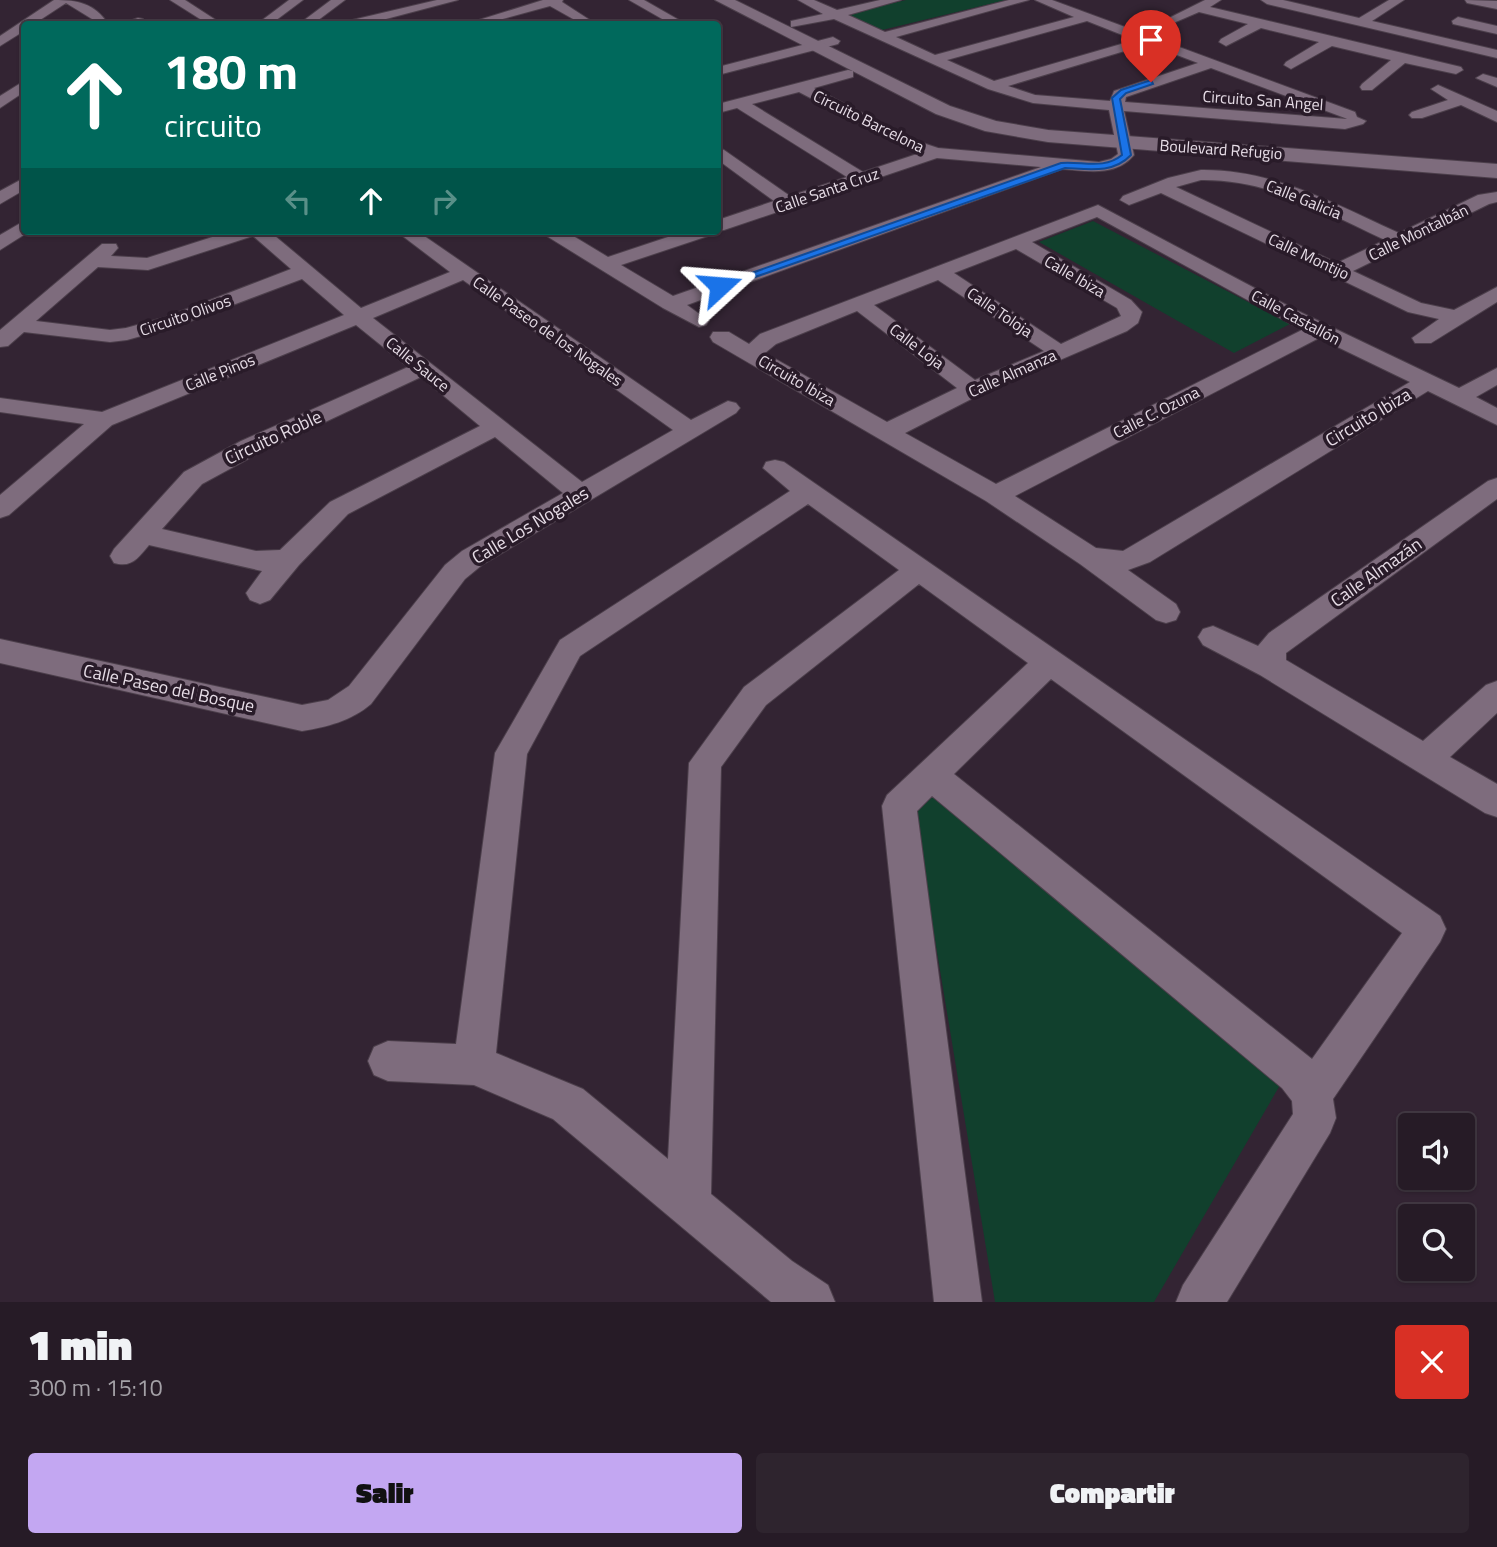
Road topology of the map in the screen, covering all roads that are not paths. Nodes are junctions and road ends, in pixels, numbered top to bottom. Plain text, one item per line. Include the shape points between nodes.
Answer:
1 (62, 0) edge
2 (69, 0) edge
3 (176, 0) edge
4 (298, 0) edge
5 (339, 0) edge
6 (414, 0) edge
7 (452, 0) edge
8 (635, 0) edge
9 (723, 0) edge
10 (746, 0) edge
11 (804, 0) edge
12 (895, 0) edge
13 (1023, 0) edge
14 (1041, 0) edge
15 (1215, 0) edge
16 (1267, 0) edge
17 (1398, 0) edge
18 (554, 1) edge
19 (1484, 3) edge
20 (1199, 8) junction
21 (836, 14) junction
22 (395, 15) junction
23 (1088, 17) junction
24 (1171, 20) dead end
25 (31, 21) edge
26 (100, 21) edge
27 (213, 21) edge
28 (268, 21) edge
29 (309, 21) edge
30 (367, 21) edge
31 (499, 21) edge
32 (585, 21) edge
33 (674, 21) edge
34 (1361, 22) junction
35 (1260, 23) junction
36 (796, 24) junction
37 (21, 28) edge
38 (1497, 30) edge
39 (1415, 34) junction
40 (885, 36) junction
41 (1149, 40) junction
42 (1330, 41) junction
43 (0, 42) edge
44 (1226, 42) dead end
45 (824, 44) junction
46 (728, 51) dead end
47 (1497, 54) edge
48 (1385, 55) junction
49 (1404, 57) junction
50 (935, 60) junction
51 (750, 62) junction
52 (1212, 64) junction
53 (1291, 65) dead end
54 (1456, 69) dead end
55 (721, 70) edge
56 (848, 74) dead end
57 (800, 86) junction
58 (993, 86) junction
59 (21, 87) edge
60 (1367, 87) dead end
61 (1438, 89) dead end
62 (1462, 100) junction
63 (21, 102) edge
64 (0, 103) edge
65 (738, 103) junction
66 (1116, 107) junction
67 (721, 108) edge
68 (1417, 116) dead end
69 (1497, 117) edge
70 (1124, 135) junction
71 (936, 153) junction
72 (721, 155) edge
73 (1497, 158) edge
74 (1064, 165) junction
75 (1497, 172) edge
76 (861, 178) junction
77 (21, 185) edge
78 (1164, 188) junction
79 (1497, 197) edge
80 (0, 199) edge
81 (1129, 200) dead end
82 (788, 203) junction
83 (1098, 210) joint
84 (721, 225) edge
85 (21, 229) edge
86 (238, 235) edge
87 (263, 235) edge
88 (411, 235) edge
89 (558, 235) edge
90 (692, 235) edge
91 (1401, 241) junction
92 (1018, 242) junction
93 (0, 244) edge
94 (114, 244) dead end
95 (93, 261) junction
96 (605, 264) junction
97 (1339, 270) junction
98 (304, 271) junction
99 (464, 273) junction
100 (941, 273) junction
101 (1497, 293) edge
102 (670, 304) junction
103 (860, 304) junction
104 (1132, 312) joint
105 (358, 316) junction
106 (1457, 317) junction
107 (699, 321) dead end
108 (20, 325) junction
109 (1318, 330) junction
110 (721, 337) dead end
111 (1423, 338) dead end
112 (0, 341) edge
113 (1059, 352) junction
114 (753, 355) junction
115 (424, 368) junction
116 (1497, 375) edge
117 (1425, 383) junction
118 (974, 389) junction
119 (1461, 397) junction
120 (0, 405) edge
121 (728, 408) dead end
122 (1497, 418) edge
123 (104, 420) junction
124 (496, 427) junction
125 (690, 430) junction
126 (887, 432) junction
127 (775, 468) dead end
128 (1497, 487) edge
129 (807, 492) junction
130 (582, 494) junction
131 (995, 495) junction
132 (0, 509) edge
133 (143, 534) junction
134 (124, 556) dead end
135 (1090, 557) junction
136 (289, 558) junction
137 (918, 570) junction
138 (260, 593) dead end
139 (1166, 612) dead end
140 (1213, 637) dead end
141 (0, 651) edge
142 (1049, 662) junction
143 (1271, 666) junction
144 (1497, 694) edge
145 (338, 711) joint
146 (1426, 758) junction
147 (930, 775) junction
148 (1497, 802) edge
149 (388, 1061) dead end
150 (474, 1065) junction
151 (1312, 1094) junction
152 (688, 1203) junction
153 (811, 1302) edge
154 (958, 1302) edge
155 (1200, 1302) edge

1 - 25 street
2 - 26 street
3 - 27 street via 203,9
4 - 28 street
5 - 29 street
6 - 22 street
7 - 22 street
8 - 33 street
9 - 45 street, Boulevard Refugio
10 - 36 street, Boulevard Refugio
11 - 21 street, Circuito San Angel
12 - 21 street
13 - 40 street
14 - 23 street, Circuito San Angel
15 - 20 street
16 - 34 street
17 - 34 street
18 - 31 street
18 - 32 street
19 - 38 street via 1455,23
20 - 24 street
20 - 35 street
21 - 36 street
21 - 40 street, Circuito San Angel
22 - 30 street
23 - 41 street, Circuito San Angel
23 - 50 street
34 - 39 street
35 - 42 street
35 - 44 street
36 - 45 street, Boulevard Refugio
37 - 43 street
39 - 47 street
39 - 48 street
40 - 50 street, Circuito San Angel
41 - 52 street, Circuito San Angel
41 - 58 street
42 - 48 street
42 - 53 street
45 - 51 street
45 - 70 street, Boulevard Refugio via 919,99 965,119 1018,132
46 - 51 street
48 - 49 street
49 - 54 street
49 - 60 street
50 - 58 street, Circuito San Angel
51 - 55 street
52 - 66 street via 1124,91 1116,98
52 - 66 street, Circuito San Angel via 1358,121 1345,124
56 - 57 street, Circuito Barcelona
57 - 65 street, Circuito Barcelona
57 - 71 street, Circuito Barcelona
58 - 66 street, Circuito San Angel via 1033,99
59 - 64 street
61 - 62 street
62 - 68 street
62 - 69 street
63 - 64 street
65 - 67 street, Circuito Barcelona
65 - 76 street
66 - 70 street
70 - 73 street, Boulevard Refugio
70 - 74 street, Circuito Barcelona via 1126,155 1117,163
70 - 75 street, Boulevard Refugio
71 - 74 street, Circuito Barcelona
71 - 76 street, Calle Santa Cruz
72 - 82 street
74 - 102 street
76 - 82 street, Calle Santa Cruz
77 - 80 street
78 - 81 street, Calle Galicia
78 - 91 street, Calle Galicia via 1201,175 1253,180 1285,189
78 - 97 street, Calle Montijo
79 - 91 street, Calle Montalbán via 1484,199
82 - 84 street, Calle Santa Cruz
83 - 92 street, Circuito Ibiza
83 - 109 street, Calle Castallón
85 - 93 street
86 - 95 street via 148,264
87 - 98 street, Calle Sauce
88 - 99 street, Calle Paseo de los Nogales
89 - 96 street
90 - 96 street
91 - 97 street, Calle Montalbán
92 - 100 street, Circuito Ibiza
92 - 104 street, Calle Ibiza
94 - 95 street
95 - 108 street
96 - 102 street
97 - 106 street, Calle Montijo via 1415,308
98 - 105 street, Calle Sauce
98 - 108 street, Circuito Olivos via 127,334
99 - 105 street, Calle Pinos
99 - 125 street, Calle Paseo de los Nogales
100 - 103 street, Circuito Ibiza
100 - 113 street, Calle Toloja
101 - 106 street
102 - 107 street
103 - 114 street, Circuito Ibiza via 768,339
103 - 118 street, Calle Loja
104 - 113 street, Calle Almanza via 1131,319 1120,327
105 - 115 street, Calle Sauce
105 - 123 street, Calle Pinos
106 - 111 street
108 - 112 street
109 - 117 street, Calle Castallón
109 - 131 street, Calle C. Ozuna
110 - 114 street
113 - 118 street, Calle Almanza
114 - 126 street, Circuito Ibiza
115 - 124 street, Calle Sauce
115 - 133 street, Circuito Roble via 219,462 193,478
116 - 119 street
117 - 119 street, Calle Castallón
117 - 135 street, Circuito Ibiza via 1140,555 1124,561
118 - 126 street, Calle Almanza
119 - 122 street, Calle Castallón
120 - 123 street
121 - 125 street, Calle Los Nogales
123 - 132 street, Calle Pinos
124 - 130 street, Calle Sauce
124 - 136 street via 339,508
125 - 130 street, Calle Los Nogales
126 - 131 street, Circuito Ibiza
127 - 129 street
128 - 143 street, Calle Almazán via 1279,641 1271,650
129 - 137 street
129 - 150 street via 570,648 511,753
130 - 145 street, Calle Los Nogales via 456,572 367,687
131 - 135 street, Circuito Ibiza
133 - 134 street, Circuito Roble
133 - 136 street via 256,561
135 - 139 street, Circuito Ibiza
136 - 138 street
137 - 142 street
137 - 152 street via 755,696 705,764
140 - 143 street
141 - 145 street, Calle Paseo del Bosque via 302,718
142 - 147 street
142 - 151 street via 1427,929
143 - 146 street
144 - 146 street
146 - 148 street
147 - 151 street via 1297,1073
147 - 154 street via 899,806
149 - 150 street
150 - 152 street via 568,1104
151 - 155 street via 1315,1118
152 - 153 street

